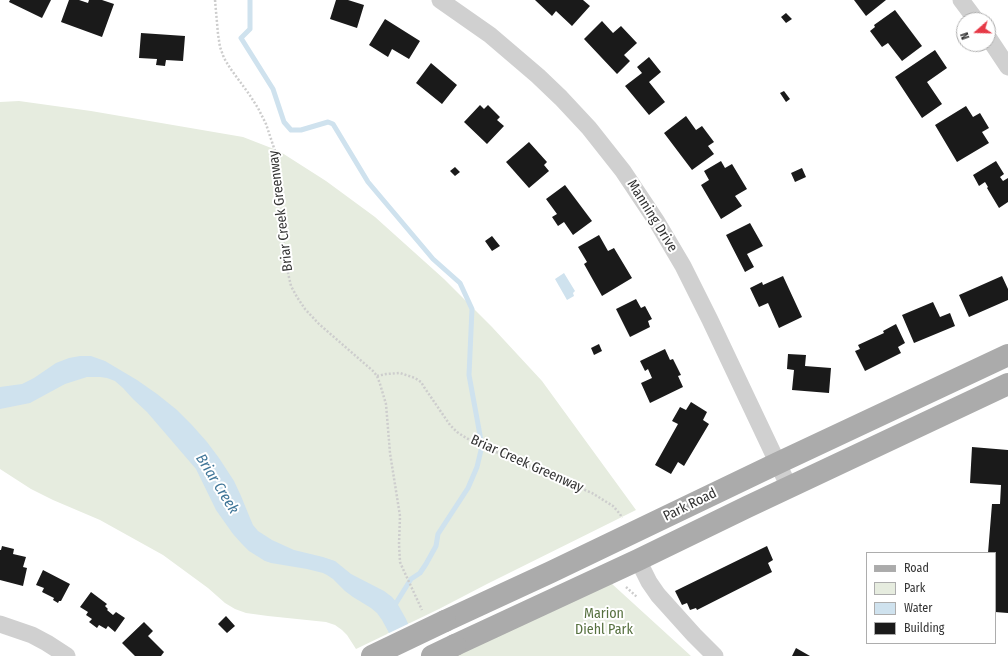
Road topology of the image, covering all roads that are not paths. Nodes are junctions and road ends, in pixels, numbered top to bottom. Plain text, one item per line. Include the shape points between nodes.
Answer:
1 (440, 0) edge
2 (961, 0) edge
3 (970, 12) edge
4 (996, 49) edge
5 (1008, 68) edge
6 (1008, 355) edge
7 (1008, 384) edge
8 (778, 463) junction
9 (789, 487) junction
10 (638, 560) junction
11 (0, 624) edge
12 (67, 656) edge
13 (372, 656) edge
14 (432, 656) edge
15 (715, 656) edge

1 - 8 street, Manning Drive via 490,36 538,76 590,128 623,171 683,266
2 - 3 street
4 - 5 street
6 - 8 main road, Park Road
7 - 9 main road, Park Road
8 - 9 street, Manning Drive
8 - 13 main road, Park Road, bridge
9 - 10 main road, Park Road
10 - 14 main road, Park Road, bridge
10 - 15 street via 658,595
11 - 12 street via 47,643

